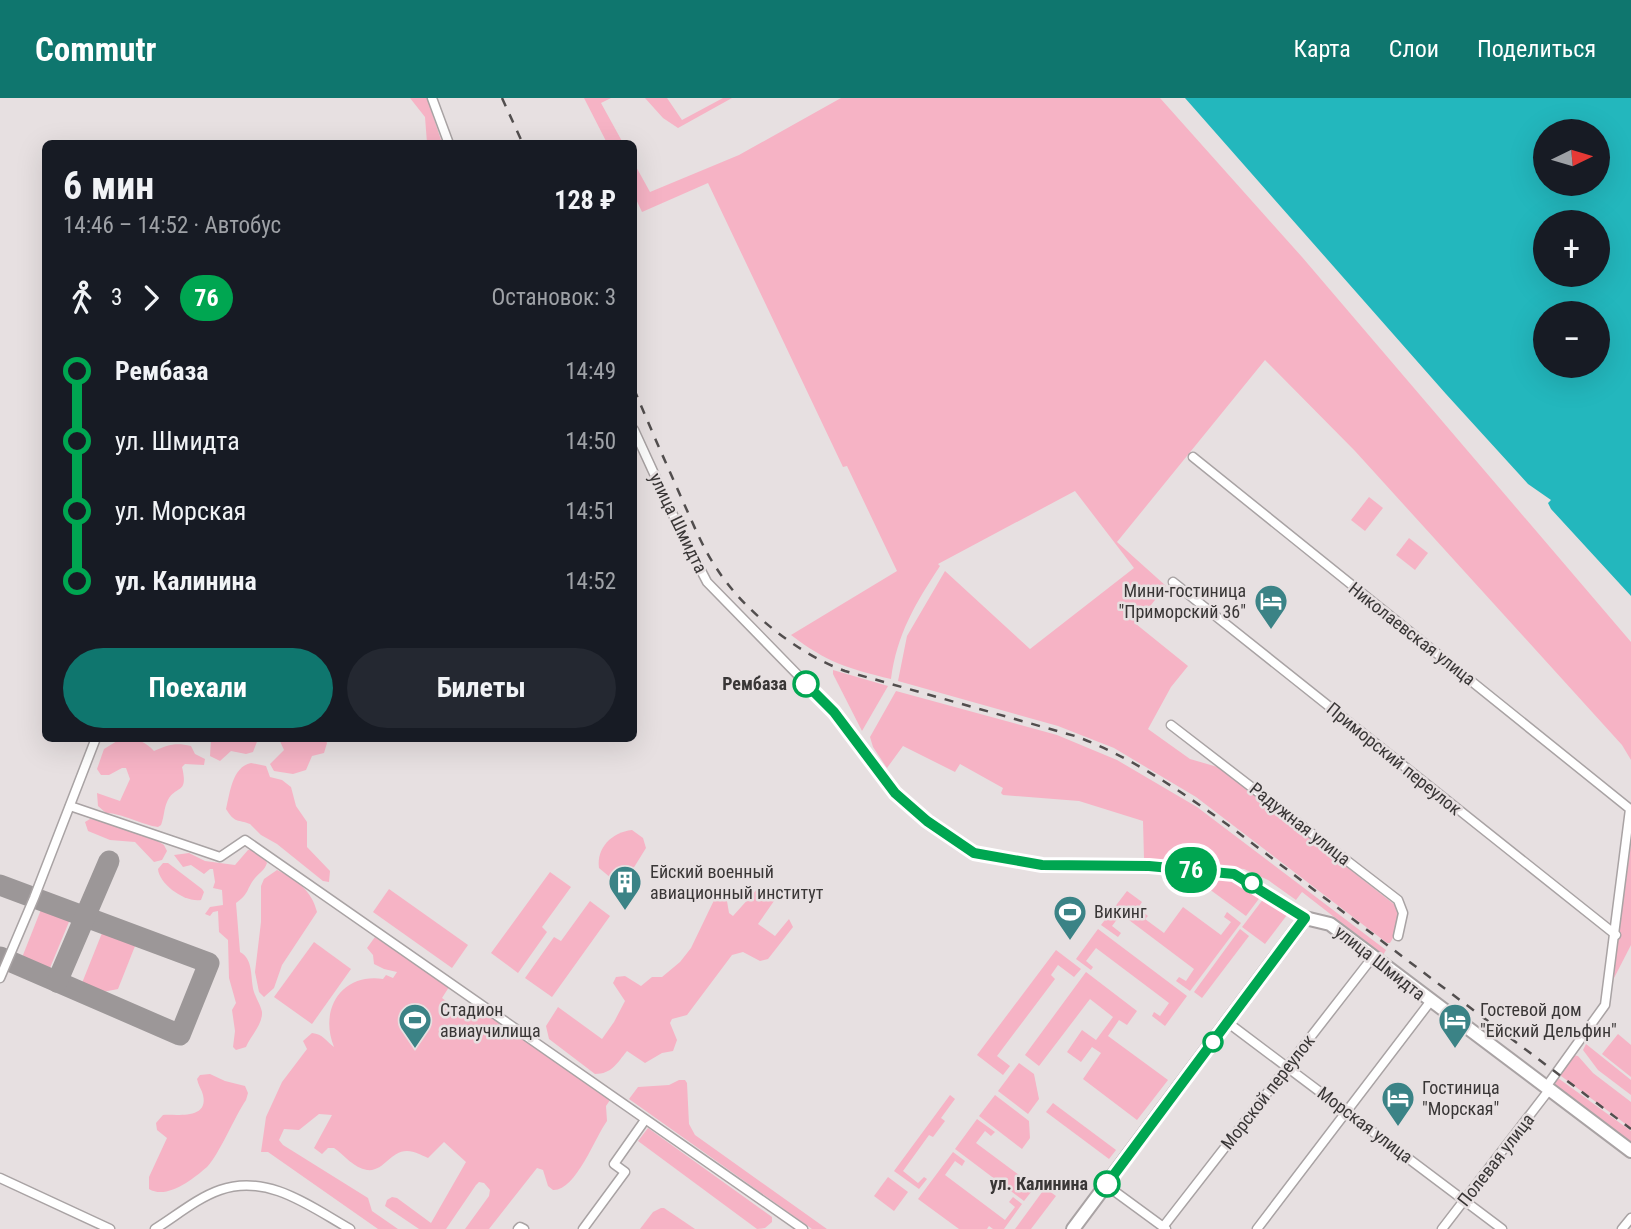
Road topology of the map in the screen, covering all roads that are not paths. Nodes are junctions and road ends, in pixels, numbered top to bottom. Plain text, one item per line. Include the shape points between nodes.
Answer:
1 (432, 98) edge
2 (448, 140) edge
3 (637, 436) edge
4 (1193, 457) dead end
5 (1173, 582) dead end
6 (1171, 725) dead end
7 (94, 742) edge
8 (70, 806) junction
9 (1630, 809) edge
10 (1305, 918) junction
11 (1615, 935) junction
12 (1398, 936) dead end
13 (1372, 958) junction
14 (0, 978) edge
15 (1430, 1002) junction
16 (1227, 1022) junction
17 (1287, 1067) junction
18 (1547, 1089) junction
19 (1347, 1111) junction
20 (645, 1120) junction
21 (1631, 1151) edge
22 (0, 1178) edge
23 (1106, 1185) junction
24 (1464, 1201) junction
25 (1631, 1218) edge
26 (1165, 1228) edge
27 (110, 1229) edge
28 (155, 1229) edge
29 (351, 1229) edge
30 (583, 1229) edge
31 (803, 1229) edge
32 (1073, 1229) edge
33 (1257, 1229) edge
34 (1442, 1229) edge
35 (1502, 1229) edge
36 (1622, 1229) edge

1 - 2 street
3 - 10 street, улица Шмидта via 707,582 834,712 895,793 927,821 974,853 1014,862 1234,874
4 - 9 street, Николаевская улица
5 - 11 street, Приморский переулок
6 - 12 street, Радужная улица via 1398,900 1403,913
7 - 8 street
8 - 14 street
8 - 20 street via 220,857 245,840
9 - 11 street
10 - 13 street, улица Шмидта via 1330,924
10 - 16 street
11 - 18 street, Полевая улица via 1605,1004
13 - 15 street, улица Шмидта
13 - 17 street, Морской переулок
15 - 18 street, улица Шмидта
15 - 19 street
16 - 17 street, Морская улица
16 - 23 street
17 - 19 street, Морская улица
17 - 26 street, Морской переулок
18 - 21 street, улица Шмидта
18 - 24 street, Полевая улица
19 - 24 street, Морская улица
19 - 33 street
20 - 30 street via 614,1164 625,1172
20 - 31 street
22 - 27 street
23 - 26 street
23 - 32 street
24 - 34 street, Полевая улица
24 - 35 street, Морская улица
25 - 36 street
28 - 29 street via 220,1190 253,1185 283,1192

